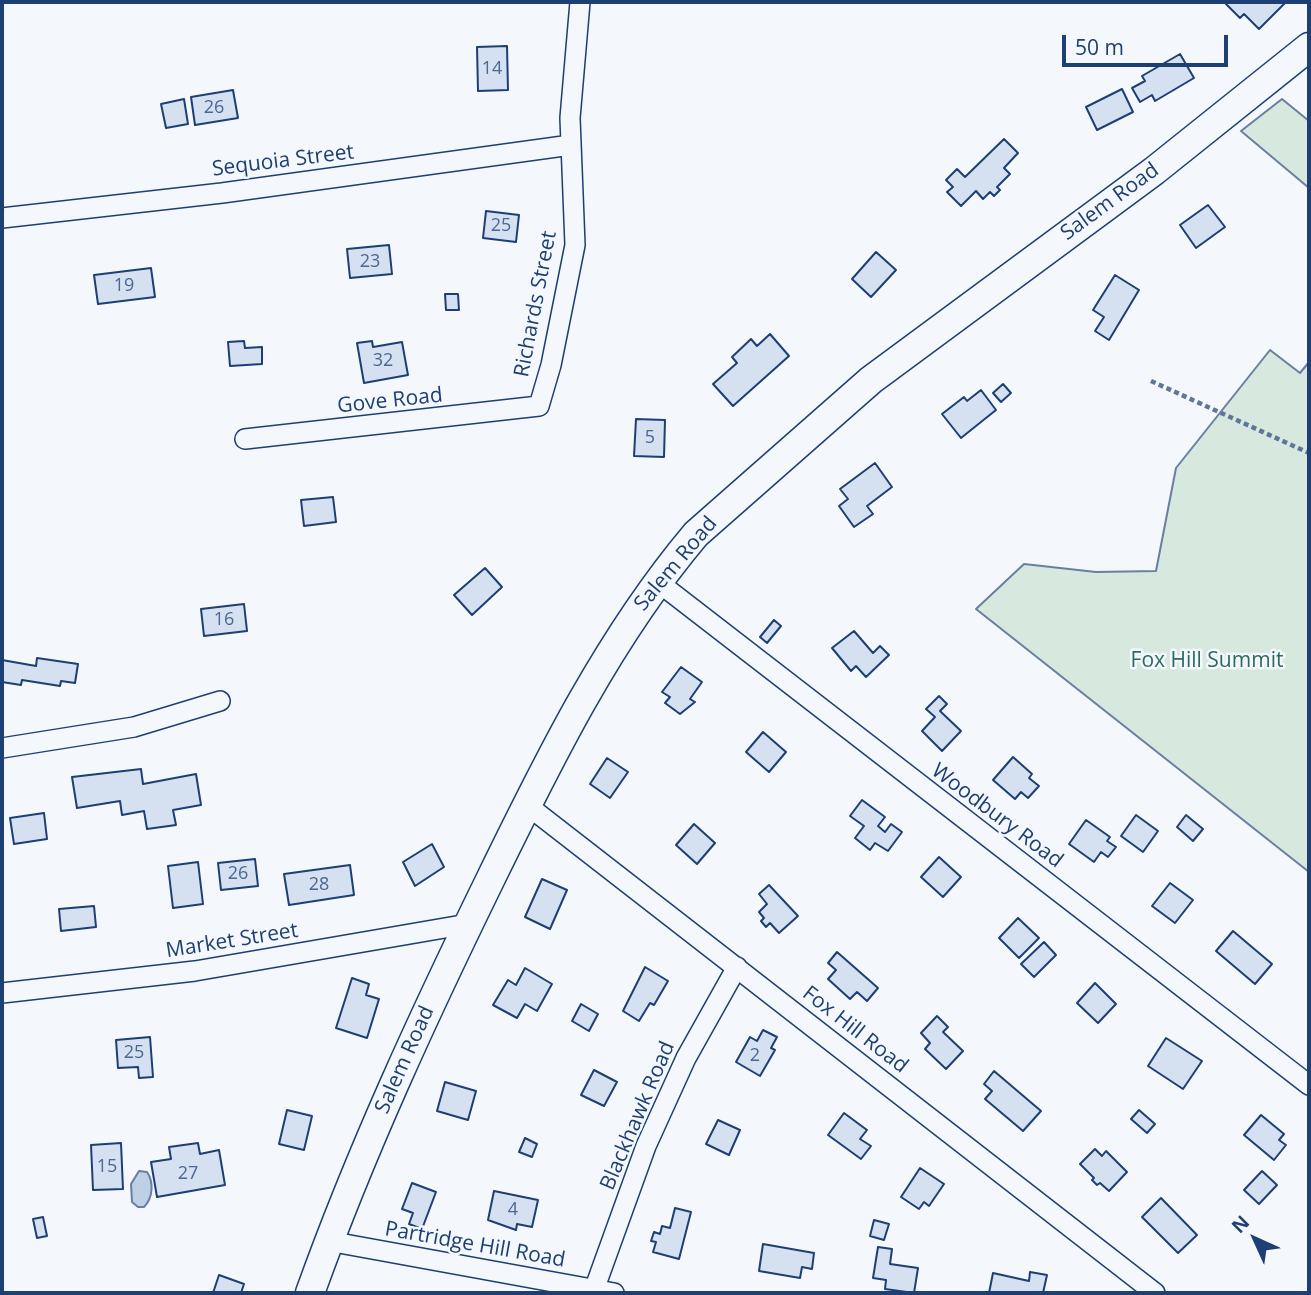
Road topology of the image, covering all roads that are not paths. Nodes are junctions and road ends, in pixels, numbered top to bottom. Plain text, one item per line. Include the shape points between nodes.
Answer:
1 (580, 2) edge
2 (1309, 47) edge
3 (570, 145) junction
4 (2, 218) edge
5 (539, 406) joint
6 (245, 439) dead end
7 (657, 582) junction
8 (220, 701) dead end
9 (2, 748) edge
10 (527, 804) junction
11 (468, 924) junction
12 (737, 967) junction
13 (2, 993) edge
14 (1309, 1085) edge
15 (328, 1241) junction
16 (594, 1290) junction
17 (310, 1293) edge
18 (614, 1293) edge
19 (1155, 1293) edge

1 - 3 street, Richards Street
2 - 7 main road, Salem Road via 1154,171 871,380 696,534
3 - 4 street, Sequoia Street
3 - 5 street, Richards Street via 575,245
5 - 6 street, Gove Road
7 - 10 main road, Salem Road via 630,618
7 - 14 street, Woodbury Road
8 - 9 street via 134,727
10 - 11 main road, Salem Road
10 - 12 street, Fox Hill Road
11 - 13 street, Market Street via 195,971
11 - 15 main road, Salem Road via 420,1022
12 - 16 street, Blackhawk Road via 686,1058 646,1146
12 - 19 street, Fox Hill Road
15 - 16 street, Partridge Hill Road
15 - 17 main road, Salem Road
16 - 18 street, Partridge Hill Road

